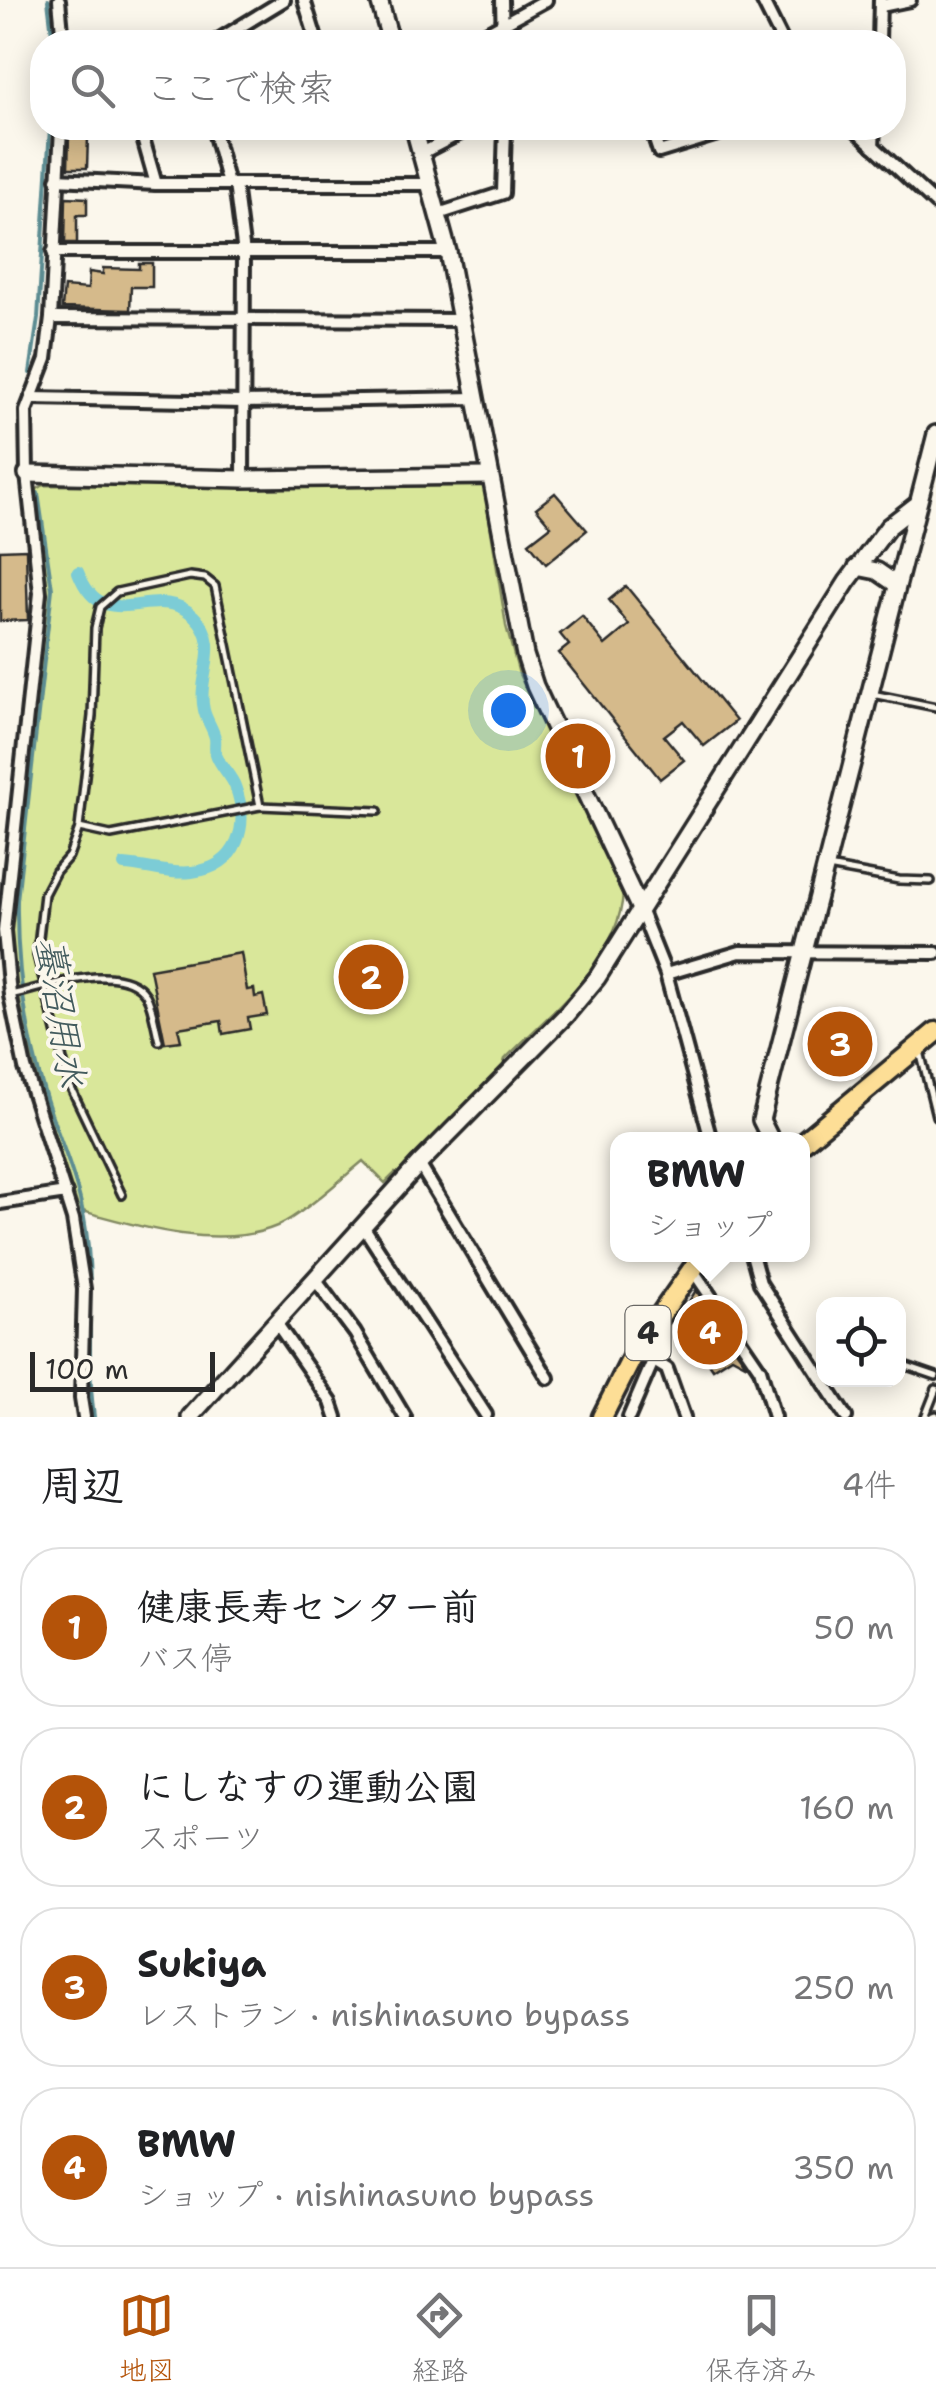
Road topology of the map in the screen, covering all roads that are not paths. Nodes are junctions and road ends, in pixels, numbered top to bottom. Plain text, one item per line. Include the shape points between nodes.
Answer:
1 (58, 0) edge
2 (284, 0) edge
3 (304, 0) edge
4 (379, 0) edge
5 (502, 0) edge
6 (546, 0) edge
7 (762, 0) edge
8 (910, 0) edge
9 (880, 3) edge
10 (502, 24) junction
11 (62, 30) edge
12 (235, 30) edge
13 (313, 30) edge
14 (388, 30) edge
15 (491, 30) edge
16 (503, 30) edge
17 (777, 30) edge
18 (879, 30) edge
19 (60, 140) edge
20 (143, 140) edge
21 (217, 140) edge
22 (418, 140) edge
23 (447, 140) edge
24 (505, 140) edge
25 (656, 140) edge
26 (698, 140) edge
27 (867, 140) edge
28 (874, 140) edge
29 (874, 146) junction
30 (422, 153) junction
31 (58, 179) junction
32 (156, 184) junction
33 (232, 184) junction
34 (430, 184) junction
35 (936, 204) edge
36 (438, 214) junction
37 (52, 252) junction
38 (448, 252) junction
39 (244, 254) junction
40 (51, 318) junction
41 (246, 320) junction
42 (460, 320) junction
43 (31, 398) junction
44 (477, 398) junction
45 (244, 402) junction
46 (936, 434) edge
47 (27, 474) junction
48 (489, 476) junction
49 (243, 479) junction
50 (915, 506) junction
51 (857, 567) junction
52 (896, 584) junction
53 (869, 693) junction
54 (936, 707) edge
55 (260, 806) junction
56 (378, 811) dead end
57 (80, 828) junction
58 (825, 866) junction
59 (932, 880) dead end
60 (640, 908) junction
61 (2, 931) edge
62 (804, 952) junction
63 (936, 953) edge
64 (666, 974) junction
65 (46, 988) junction
66 (10, 995) junction
67 (936, 1032) edge
68 (158, 1040) dead end
69 (918, 1044) junction
70 (936, 1116) edge
71 (709, 1132) edge
72 (767, 1132) edge
73 (810, 1136) edge
74 (419, 1164) junction
75 (66, 1194) junction
76 (122, 1196) dead end
77 (0, 1204) edge
78 (362, 1226) junction
79 (697, 1262) edge
80 (754, 1262) edge
81 (314, 1278) junction
82 (275, 1321) junction
83 (636, 1350) junction
84 (653, 1361) junction
85 (906, 1367) edge
86 (936, 1376) edge
87 (548, 1378) dead end
88 (936, 1389) edge
89 (486, 1415) edge
90 (930, 1416) edge
91 (84, 1417) edge
92 (190, 1417) edge
93 (336, 1417) edge
94 (405, 1417) edge
95 (602, 1417) edge
96 (630, 1417) edge
97 (684, 1417) edge
98 (774, 1417) edge
99 (846, 1417) edge

1 - 11 street
2 - 12 street
3 - 13 street
4 - 14 street
5 - 10 street
6 - 10 street
7 - 17 street
8 - 9 street
9 - 18 street
10 - 15 street
10 - 16 street
19 - 31 street
20 - 32 street
21 - 33 street
22 - 30 street
23 - 30 street
24 - 36 street via 503,193
25 - 26 street via 659,152
27 - 29 street
28 - 29 street
29 - 35 street
30 - 34 street
31 - 32 street
31 - 37 street
32 - 33 street
33 - 34 street
33 - 39 street
34 - 36 street
36 - 38 street
37 - 39 street
37 - 40 street
38 - 39 street
38 - 42 street
39 - 41 street
40 - 41 street
40 - 43 street via 46,359
41 - 42 street
41 - 45 street
42 - 44 street
43 - 45 street
43 - 47 street
44 - 45 street
44 - 48 street
45 - 49 street
46 - 50 street
47 - 49 street
47 - 61 street via 40,593
48 - 49 street
48 - 60 street via 535,686
50 - 51 street via 888,527
50 - 52 street
51 - 52 street
51 - 60 street
52 - 53 street
53 - 54 lane
53 - 58 street
55 - 56 lane
55 - 57 lane via 111,835
55 - 57 lane via 215,586 190,576 117,592 100,607
57 - 65 lane via 44,894 37,955
58 - 59 lane
58 - 62 street
60 - 64 street
60 - 74 street via 584,994
61 - 66 street
62 - 63 street
62 - 64 street via 740,952
62 - 72 street via 761,1120
64 - 71 street
65 - 66 lane
65 - 68 lane via 95,974 133,983 146,995
65 - 76 lane via 68,1084
66 - 75 street
67 - 69 highway
69 - 70 lane
69 - 73 highway
74 - 78 street
74 - 87 street
75 - 77 street
75 - 91 street via 84,1289
78 - 81 street
78 - 89 street
79 - 83 highway, 4
79 - 98 street via 760,1369
80 - 99 street via 760,1283
81 - 82 street
81 - 94 street
82 - 92 street
82 - 93 street
83 - 84 street
83 - 95 highway, 4
84 - 96 street
84 - 97 street via 667,1369
85 - 86 lane
88 - 90 lane

